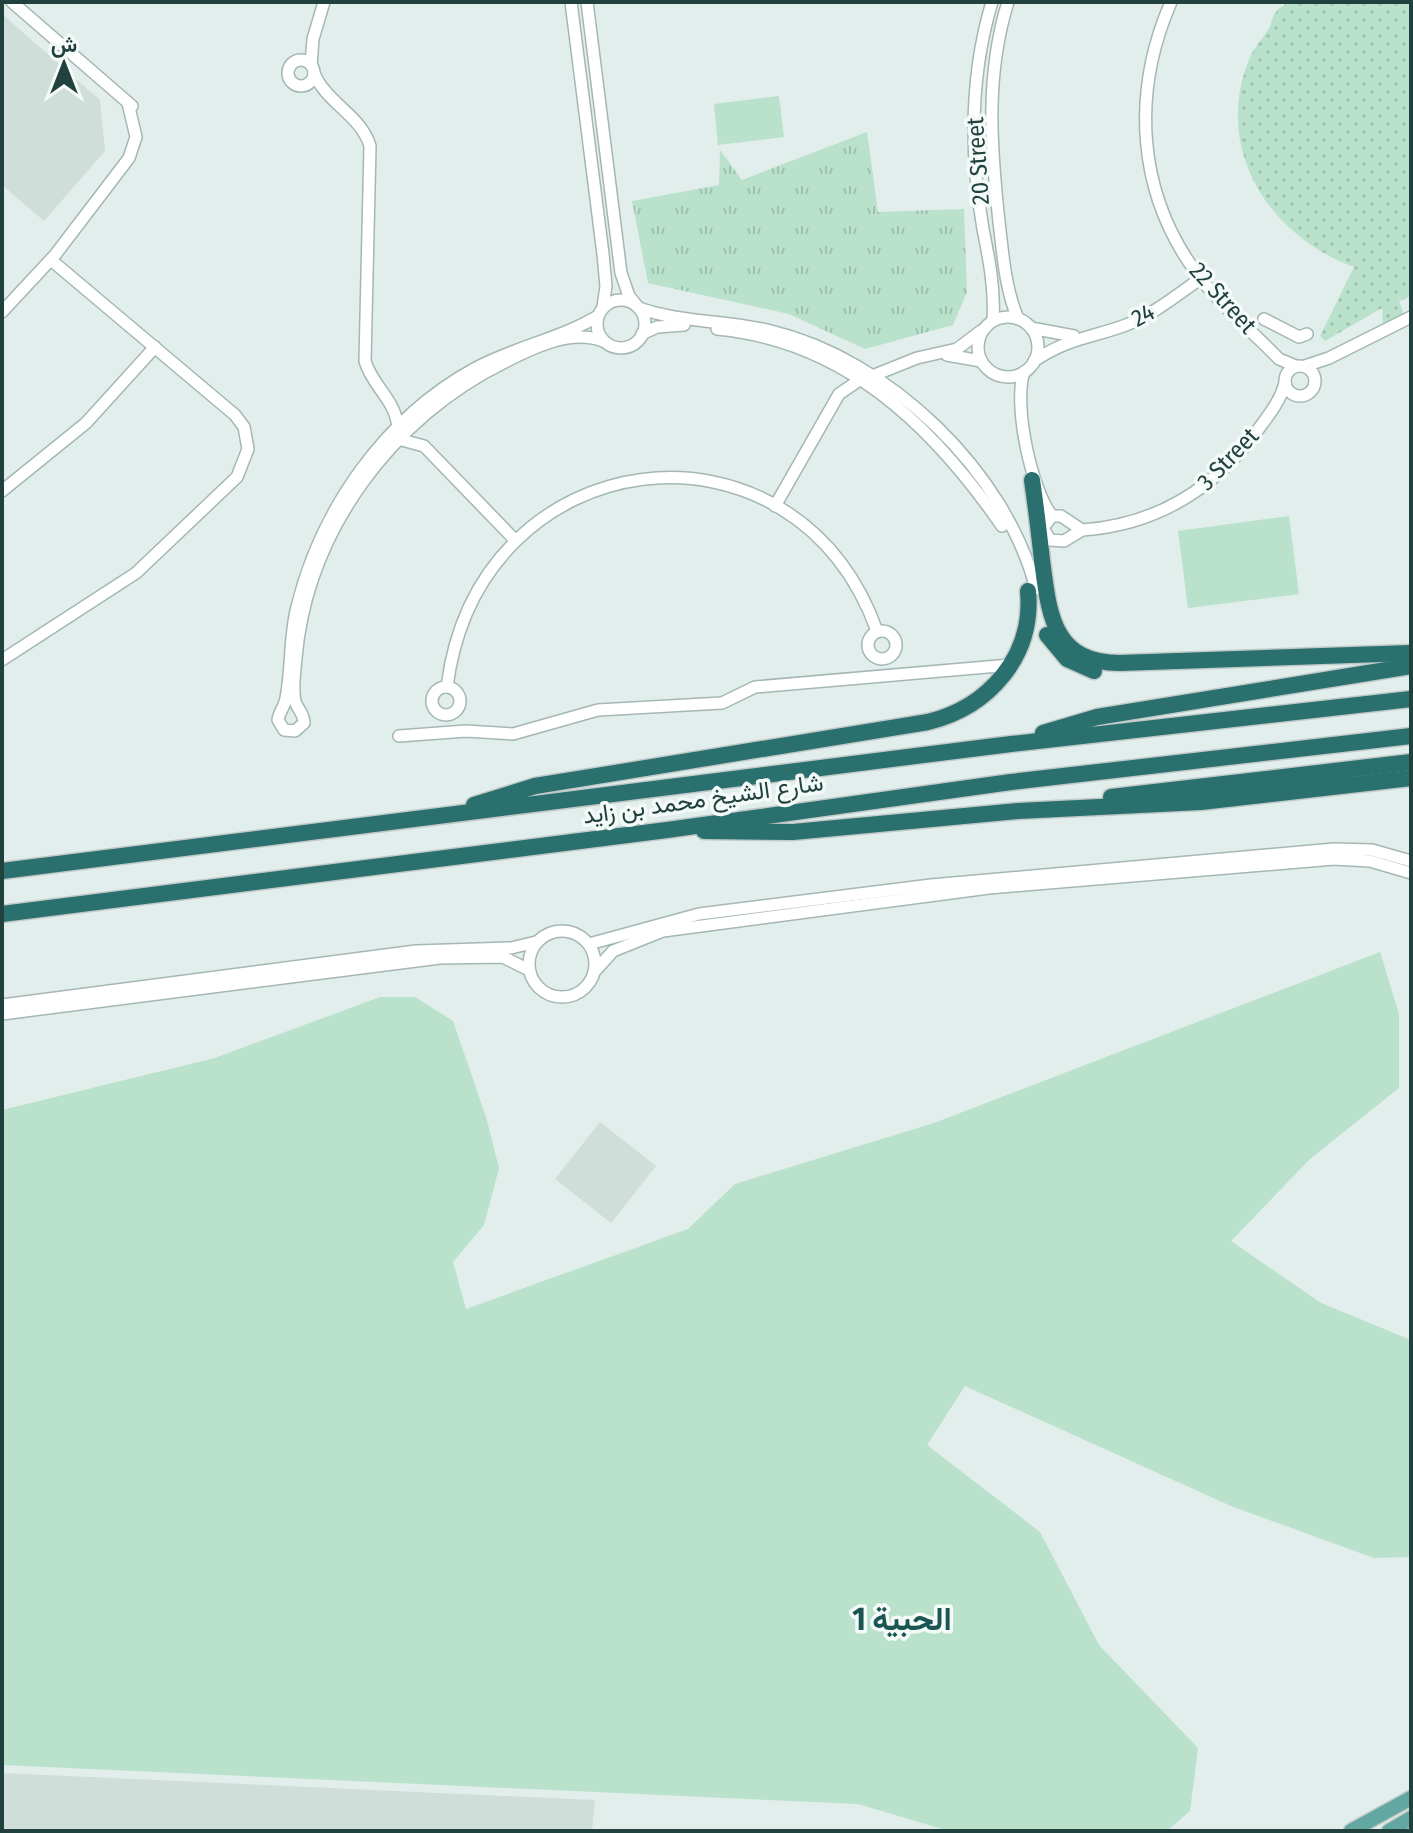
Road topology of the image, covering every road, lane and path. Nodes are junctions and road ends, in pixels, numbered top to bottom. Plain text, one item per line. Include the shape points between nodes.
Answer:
1 (12, 2) edge
2 (324, 2) edge
3 (571, 2) edge
4 (587, 2) edge
5 (992, 2) edge
6 (1008, 2) edge
7 (1171, 2) edge
8 (313, 39) junction
9 (296, 61) junction
10 (312, 69) junction
11 (301, 86) junction
12 (323, 92) junction
13 (53, 257) junction
14 (1200, 279) junction
15 (638, 307) junction
16 (2, 312) edge
17 (600, 312) junction
18 (1411, 317) edge
19 (1018, 319) junction
20 (993, 320) junction
21 (1031, 328) junction
22 (982, 330) junction
23 (1255, 333) junction
24 (642, 334) junction
25 (1307, 334) dead end
26 (1078, 337) junction
27 (603, 341) junction
28 (155, 347) junction
29 (942, 354) junction
30 (1329, 358) junction
31 (1279, 359) junction
32 (981, 361) junction
33 (1034, 361) junction
34 (905, 363) junction
35 (835, 365) junction
36 (1300, 366) junction
37 (1024, 372) junction
38 (867, 377) junction
39 (1316, 378) junction
40 (1285, 381) junction
41 (839, 394) junction
42 (1293, 395) junction
43 (899, 396) junction
44 (391, 401) junction
45 (1276, 405) junction
46 (419, 413) junction
47 (398, 433) junction
48 (424, 446) junction
49 (1032, 480) junction
50 (2, 491) edge
51 (775, 506) junction
52 (1052, 516) junction
53 (1082, 530) junction
54 (514, 539) junction
55 (1032, 590) junction
56 (877, 631) dead end
57 (1411, 653) edge
58 (2, 660) edge
59 (1214, 661) junction
60 (1010, 665) junction
61 (1411, 666) edge
62 (447, 687) dead end
63 (1411, 697) edge
64 (399, 736) dead end
65 (1411, 736) edge
66 (1011, 744) junction
67 (1411, 762) edge
68 (1411, 781) edge
69 (1018, 811) junction
70 (441, 817) junction
71 (667, 830) junction
72 (1411, 861) edge
73 (2, 871) edge
74 (1411, 873) edge
75 (2, 914) edge
76 (536, 942) junction
77 (589, 944) junction
78 (529, 970) junction
79 (595, 971) junction
80 (2, 1005) edge
81 (2, 1014) edge
82 (1411, 1798) edge
83 (1392, 1801) junction
84 (1411, 1818) edge
85 (1351, 1831) edge
86 (1367, 1831) edge
87 (1389, 1831) edge

1 - 13 street via 128,103 136,137 122,169
2 - 8 street
3 - 17 street via 603,254
4 - 15 street via 621,273
5 - 20 street, 20 Street via 974,112
6 - 19 street, 20 Street via 992,78 990,142 1005,273
7 - 14 street, 22 Street via 1149,69 1145,142 1163,214
8 - 9 street
8 - 10 street
9 - 10 street
9 - 11 street via 288,73
10 - 11 street via 311,80
10 - 12 street
11 - 12 street
12 - 44 street via 362,128 370,146 365,361 368,373
13 - 16 street
13 - 28 street
14 - 23 street, 22 Street
14 - 26 street, 24 via 1143,317
15 - 17 street via 620,300
15 - 24 street via 645,321
15 - 38 street via 658,315 734,323 798,338 839,356
17 - 27 street via 597,329
17 - 46 street via 499,356
18 - 30 street
19 - 20 street
19 - 21 street
20 - 22 street
21 - 26 street, 24
21 - 33 street via 1038,350
22 - 29 street
22 - 32 street
23 - 25 street via 1265,317 1299,337
23 - 31 street, 22 Street
24 - 27 street via 623,348
24 - 35 street via 674,325 728,330
26 - 33 street, 24
27 - 46 street via 571,337 513,358
28 - 50 street via 86,423
28 - 58 street via 223,406 235,423 241,443 231,482 136,573
29 - 32 street
29 - 34 street
30 - 36 street
30 - 39 street
31 - 36 street, 22 Street
31 - 40 street, 22 Street
32 - 37 street via 996,374
33 - 37 street
34 - 38 street
34 - 43 street via 898,378
35 - 38 street
35 - 41 street
36 - 39 street
36 - 40 street, 3 Street
37 - 49 street, 3 Street via 1021,393
38 - 41 street
38 - 43 street
38 - 55 street via 923,427 966,476 1005,531
39 - 42 street, 3 Street via 1311,392
40 - 42 street, 22 Street
40 - 45 street, 3 Street
41 - 51 street
42 - 45 street, 3 Street
43 - 55 street via 931,420 970,465 1017,537
44 - 46 street
44 - 47 street
45 - 53 street, 3 Street via 1243,450 1201,490 1157,514
46 - 47 street
46 - 48 street
47 - 47 street via 346,491 310,564 290,644 287,697 278,720 284,730 295,731 304,723 295,698 296,657 321,557 358,489
47 - 48 street
48 - 54 street
49 - 52 street, 3 Street
49 - 59 highway via 1048,604 1062,639 1082,655 1107,663
51 - 54 street via 739,489 699,480 646,479 581,495
51 - 56 street via 842,563
52 - 53 street
52 - 53 street, 3 Street via 1043,528 1050,540 1064,541
54 - 62 street via 492,564 460,622
55 - 59 highway via 1048,636 1067,659 1085,669 1115,672
55 - 60 highway via 1026,630
57 - 59 highway
60 - 64 street via 755,687 722,703 598,710 504,735 466,731
60 - 70 highway via 981,699 942,718 535,786
61 - 66 highway via 1097,717
63 - 66 highway, شارع الشيخ محمد بن زايد
65 - 71 highway, شارع الشيخ محمد بن زايد via 996,784
66 - 70 highway, شارع الشيخ محمد بن زايد
67 - 69 highway
68 - 69 highway via 1209,802
69 - 71 highway via 793,832
70 - 73 highway, شارع الشيخ محمد بن زايد
71 - 75 highway, شارع الشيخ محمد بن زايد
72 - 77 street via 1372,850 1311,850 974,880 699,914
74 - 79 street via 1370,861 1334,859 989,888 663,931 613,951
76 - 77 street via 563,930
76 - 78 street
76 - 80 street via 416,951
77 - 79 street
78 - 79 street via 544,992 562,997 581,991
78 - 81 street via 496,956 440,958
82 - 83 main road
83 - 85 main road via 1381,1816
83 - 86 main road via 1392,1818
84 - 87 main road

